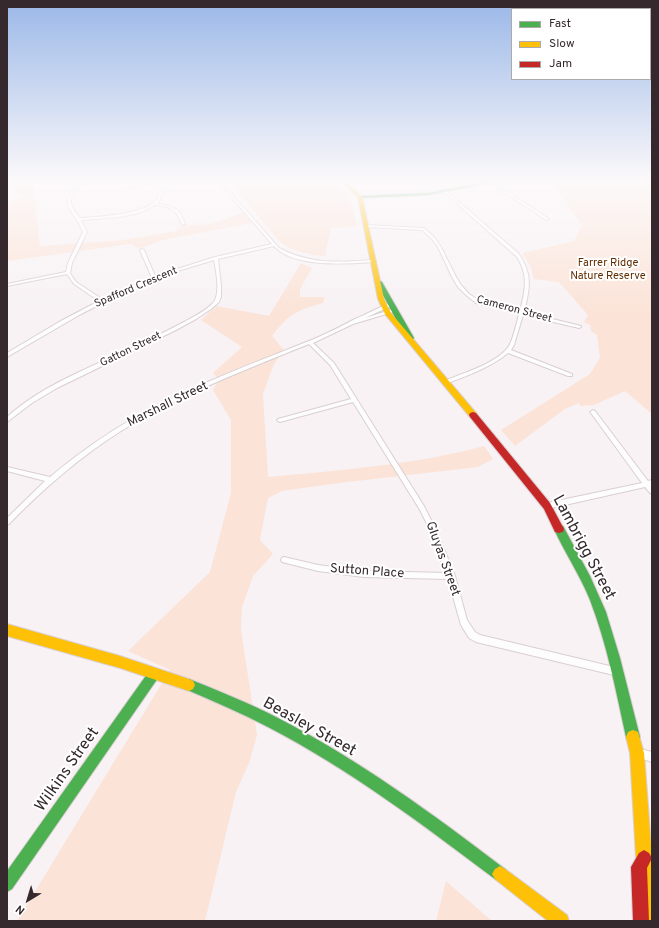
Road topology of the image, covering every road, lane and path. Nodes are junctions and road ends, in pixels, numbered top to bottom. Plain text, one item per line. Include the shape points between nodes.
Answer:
1 (82, 226) edge
2 (258, 226) edge
3 (366, 226) edge
4 (372, 226) edge
5 (486, 226) edge
6 (274, 245) junction
7 (142, 250) dead end
8 (216, 258) junction
9 (374, 261) junction
10 (68, 273) junction
11 (154, 278) junction
12 (7, 285) edge
13 (102, 301) junction
14 (389, 309) junction
15 (521, 312) junction
16 (579, 327) dead end
17 (309, 342) junction
18 (509, 351) junction
19 (7, 355) edge
20 (570, 375) dead end
21 (446, 382) junction
22 (355, 400) junction
23 (593, 412) dead end
24 (7, 420) edge
25 (280, 420) dead end
26 (7, 469) edge
27 (51, 480) junction
28 (649, 483) edge
29 (652, 491) edge
30 (546, 506) junction
31 (7, 522) edge
32 (284, 560) dead end
33 (451, 576) junction
34 (7, 630) edge
35 (618, 672) junction
36 (154, 674) junction
37 (637, 753) junction
38 (652, 757) edge
39 (644, 858) junction
40 (7, 884) edge
41 (652, 914) edge
42 (561, 921) edge
43 (641, 921) edge

1 - 10 street via 85,232
2 - 6 street
3 - 9 street, Lambrigg Street
4 - 15 street, Cameron Street via 423,229 443,252 454,280 465,294 478,302
5 - 15 street via 521,260 527,277 527,290
6 - 8 street, Spafford Crescent
6 - 9 street via 283,252 308,261
7 - 11 street
8 - 11 street, Spafford Crescent
8 - 24 street, Gatton Street via 219,294 212,307 33,399
9 - 14 street, Lambrigg Street
10 - 12 street
10 - 13 street via 81,288
11 - 13 street, Spafford Crescent
13 - 19 street, Spafford Crescent
14 - 17 street, Marshall Street
14 - 21 street, Lambrigg Street
15 - 16 street, Cameron Street
15 - 18 street
17 - 22 street, Gluyas Street via 332,364
17 - 27 street, Marshall Street via 160,407 80,456
18 - 20 street
18 - 21 street
21 - 30 street, Lambrigg Street
22 - 25 street
22 - 33 street, Gluyas Street via 422,508
23 - 28 street
26 - 27 street
27 - 31 street, Marshall Street
28 - 29 street
28 - 30 street
30 - 35 street, Lambrigg Street via 585,576 600,612
32 - 33 street, Sutton Place via 318,568 364,574
33 - 35 street, Gluyas Street via 464,622 472,635
34 - 36 street, Beasley Street
35 - 37 street, Lambrigg Street
36 - 40 street, Wilkins Street
36 - 42 street, Beasley Street via 232,703 315,746 454,837
37 - 38 street
37 - 39 street, Lambrigg Street
39 - 41 street, Lambrigg Street via 650,872
39 - 43 street, Lambrigg Street via 639,867

